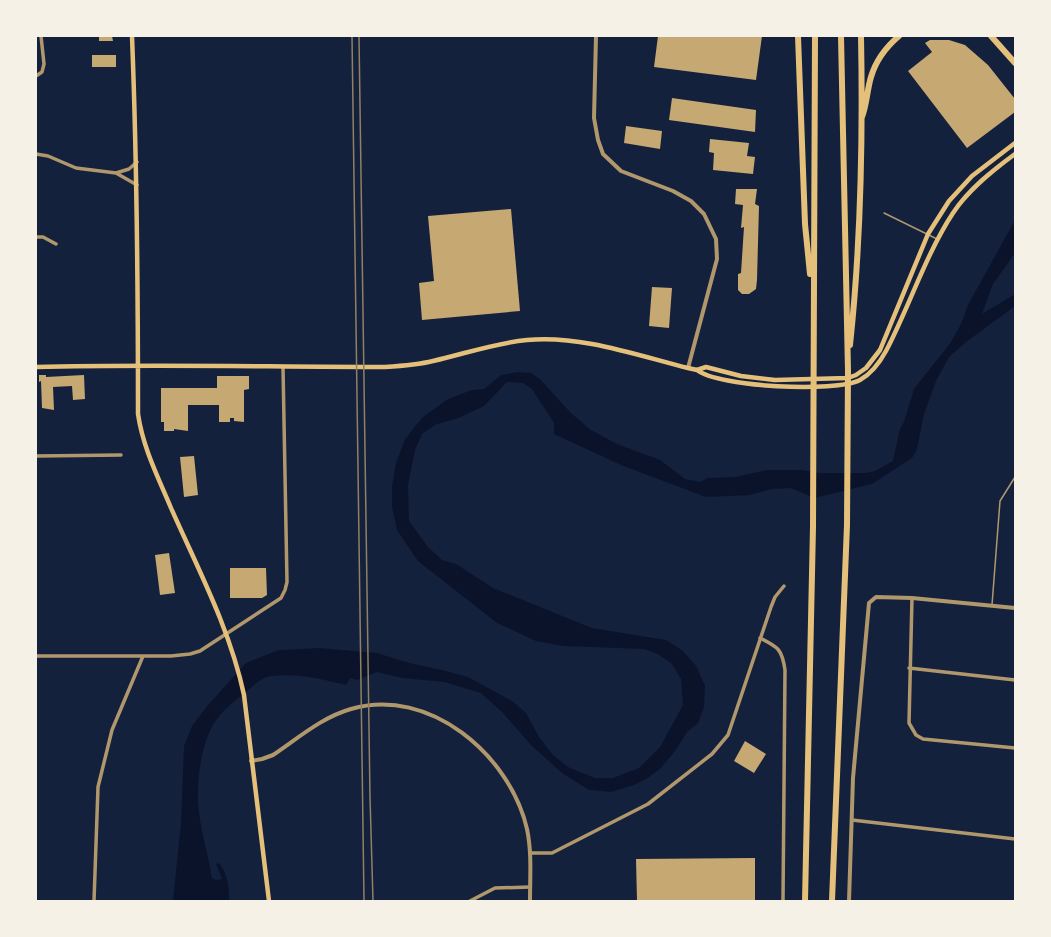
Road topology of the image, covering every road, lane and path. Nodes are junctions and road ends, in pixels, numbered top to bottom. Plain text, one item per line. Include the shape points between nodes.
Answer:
1 (41, 36) edge
2 (132, 36) edge
3 (596, 36) edge
4 (798, 36) edge
5 (815, 36) edge
6 (841, 36) edge
7 (861, 36) edge
8 (899, 36) edge
9 (991, 36) edge
10 (1015, 62) edge
11 (36, 76) edge
12 (862, 119) junction
13 (1015, 143) edge
14 (36, 154) edge
15 (1015, 154) edge
16 (137, 162) junction
17 (116, 173) junction
18 (137, 185) junction
19 (884, 212) dead end
20 (928, 234) junction
21 (36, 237) edge
22 (938, 240) junction
23 (56, 244) dead end
24 (813, 312) junction
25 (138, 365) junction
26 (36, 367) edge
27 (283, 367) junction
28 (688, 368) junction
29 (697, 370) junction
30 (848, 371) junction
31 (121, 454) dead end
32 (36, 456) edge
33 (1015, 477) edge
34 (784, 586) dead end
35 (912, 598) junction
36 (992, 606) junction
37 (1015, 608) edge
38 (760, 638) junction
39 (36, 656) edge
40 (143, 656) junction
41 (909, 668) junction
42 (1015, 680) edge
43 (1015, 748) edge
44 (251, 761) junction
45 (852, 820) junction
46 (1015, 838) edge
47 (530, 853) junction
48 (530, 887) junction
49 (94, 901) edge
50 (269, 901) edge
51 (470, 901) edge
52 (530, 901) edge
53 (783, 901) edge
54 (804, 901) edge
55 (832, 901) edge
56 (849, 901) edge

1 - 11 street via 44,64 42,72
2 - 16 main road
3 - 28 street via 594,118 603,154 621,171 673,191 691,201 704,214 716,239 717,259
4 - 24 highway via 805,224
5 - 24 highway
6 - 30 highway
7 - 12 highway
8 - 12 highway via 886,47 871,76
9 - 10 highway
12 - 30 highway via 858,242
13 - 20 main road via 972,176 949,201
14 - 17 street via 48,156 76,168
15 - 22 main road via 973,188 953,212
16 - 17 street via 129,169
16 - 18 main road
17 - 18 street
18 - 25 main road
19 - 20 lane
20 - 22 lane
20 - 29 main road via 880,350 856,376 775,380 741,376 706,367
21 - 23 street via 43,237
22 - 29 main road via 886,351 875,367 859,380 827,386 739,383 702,374
24 - 54 highway via 813,527
25 - 26 main road
25 - 27 main road
25 - 44 main road via 138,414 145,449 231,648 244,695
27 - 28 main road via 411,365 500,344 528,340 567,340
27 - 40 street via 286,587 281,598 210,645 190,654
28 - 29 main road
30 - 55 highway via 847,525
31 - 32 street
33 - 36 lane via 1000,502
34 - 38 street via 775,597
35 - 36 street
35 - 41 street
35 - 45 street via 876,597 869,603 853,778
36 - 37 street
38 - 47 street via 728,735 712,754 648,804 552,853
38 - 53 street via 776,646 783,654 785,670
39 - 40 street
40 - 49 street via 112,730 98,787
41 - 42 street
41 - 43 street via 909,723 916,735 923,739
44 - 47 street via 273,755 336,715 364,706 410,708 437,718 464,734 480,747 505,777 522,816
44 - 50 main road
45 - 46 street
45 - 56 street
47 - 48 street
48 - 51 street via 495,888
48 - 52 street

